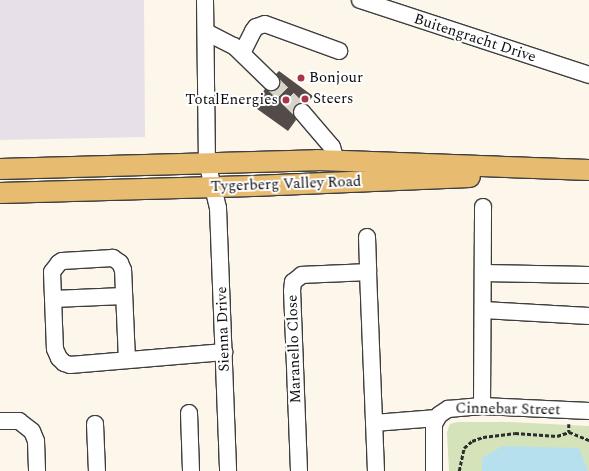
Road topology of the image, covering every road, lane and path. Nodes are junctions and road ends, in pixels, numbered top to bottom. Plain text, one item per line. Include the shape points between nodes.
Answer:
1 (205, 0) edge
2 (360, 0) edge
3 (206, 32) junction
4 (339, 51) dead end
5 (242, 53) junction
6 (589, 75) edge
7 (270, 82) tunnel mouth
8 (302, 112) tunnel mouth
9 (336, 161) junction
10 (207, 162) junction
11 (0, 169) edge
12 (580, 169) edge
13 (214, 187) junction
14 (0, 193) edge
15 (484, 207) dead end
16 (367, 237) dead end
17 (368, 272) junction
18 (483, 273) junction
19 (589, 275) edge
20 (124, 296) junction
21 (53, 299) junction
22 (483, 310) junction
23 (589, 316) edge
24 (224, 352) junction
25 (127, 360) junction
26 (482, 406) junction
27 (589, 412) edge
28 (189, 413) dead end
29 (437, 418) junction
30 (0, 421) edge
31 (569, 422) dead end
32 (374, 423) junction
33 (95, 424) dead end
34 (569, 432) junction
35 (589, 440) edge
36 (37, 471) edge
37 (97, 471) edge
38 (192, 471) edge
39 (228, 471) edge
40 (299, 471) edge
41 (376, 471) edge
42 (434, 471) edge
43 (459, 471) edge

1 - 3 street, Tygerberg Valley Road
2 - 6 street, Buitengracht Drive
3 - 5 street via 234,46
3 - 10 street, Tygerberg Valley Road
4 - 5 street via 265,24 252,31
5 - 7 street
8 - 9 street via 332,147
9 - 10 main road, Tygerberg Valley Road
9 - 12 main road, Tygerberg Valley Road
10 - 11 main road, Tygerberg Valley Road
10 - 13 street, Sienna Drive
12 - 13 main road, Tygerberg Valley Road via 473,177
13 - 14 main road, Tygerberg Valley Road
13 - 24 street, Sienna Drive via 218,208
15 - 18 street
16 - 17 street
17 - 32 street
17 - 40 street, Maranello Close via 302,275 293,282
18 - 19 street
18 - 22 street
20 - 21 street
20 - 21 street via 122,266 113,258 59,263 52,272
20 - 25 street
21 - 25 street via 55,348 64,363 70,366
22 - 23 street
22 - 26 street
24 - 25 street
24 - 39 street, Sienna Drive
26 - 27 street, Cinnebar Street
26 - 29 street, Cinnebar Street via 453,407
28 - 38 street
29 - 32 street
29 - 42 street, Cinnebar Street via 432,431
30 - 36 street via 19,422 32,431 36,441
31 - 34 path
32 - 41 street
33 - 37 street
34 - 35 path
34 - 43 path via 557,436 515,433 478,439 464,448

